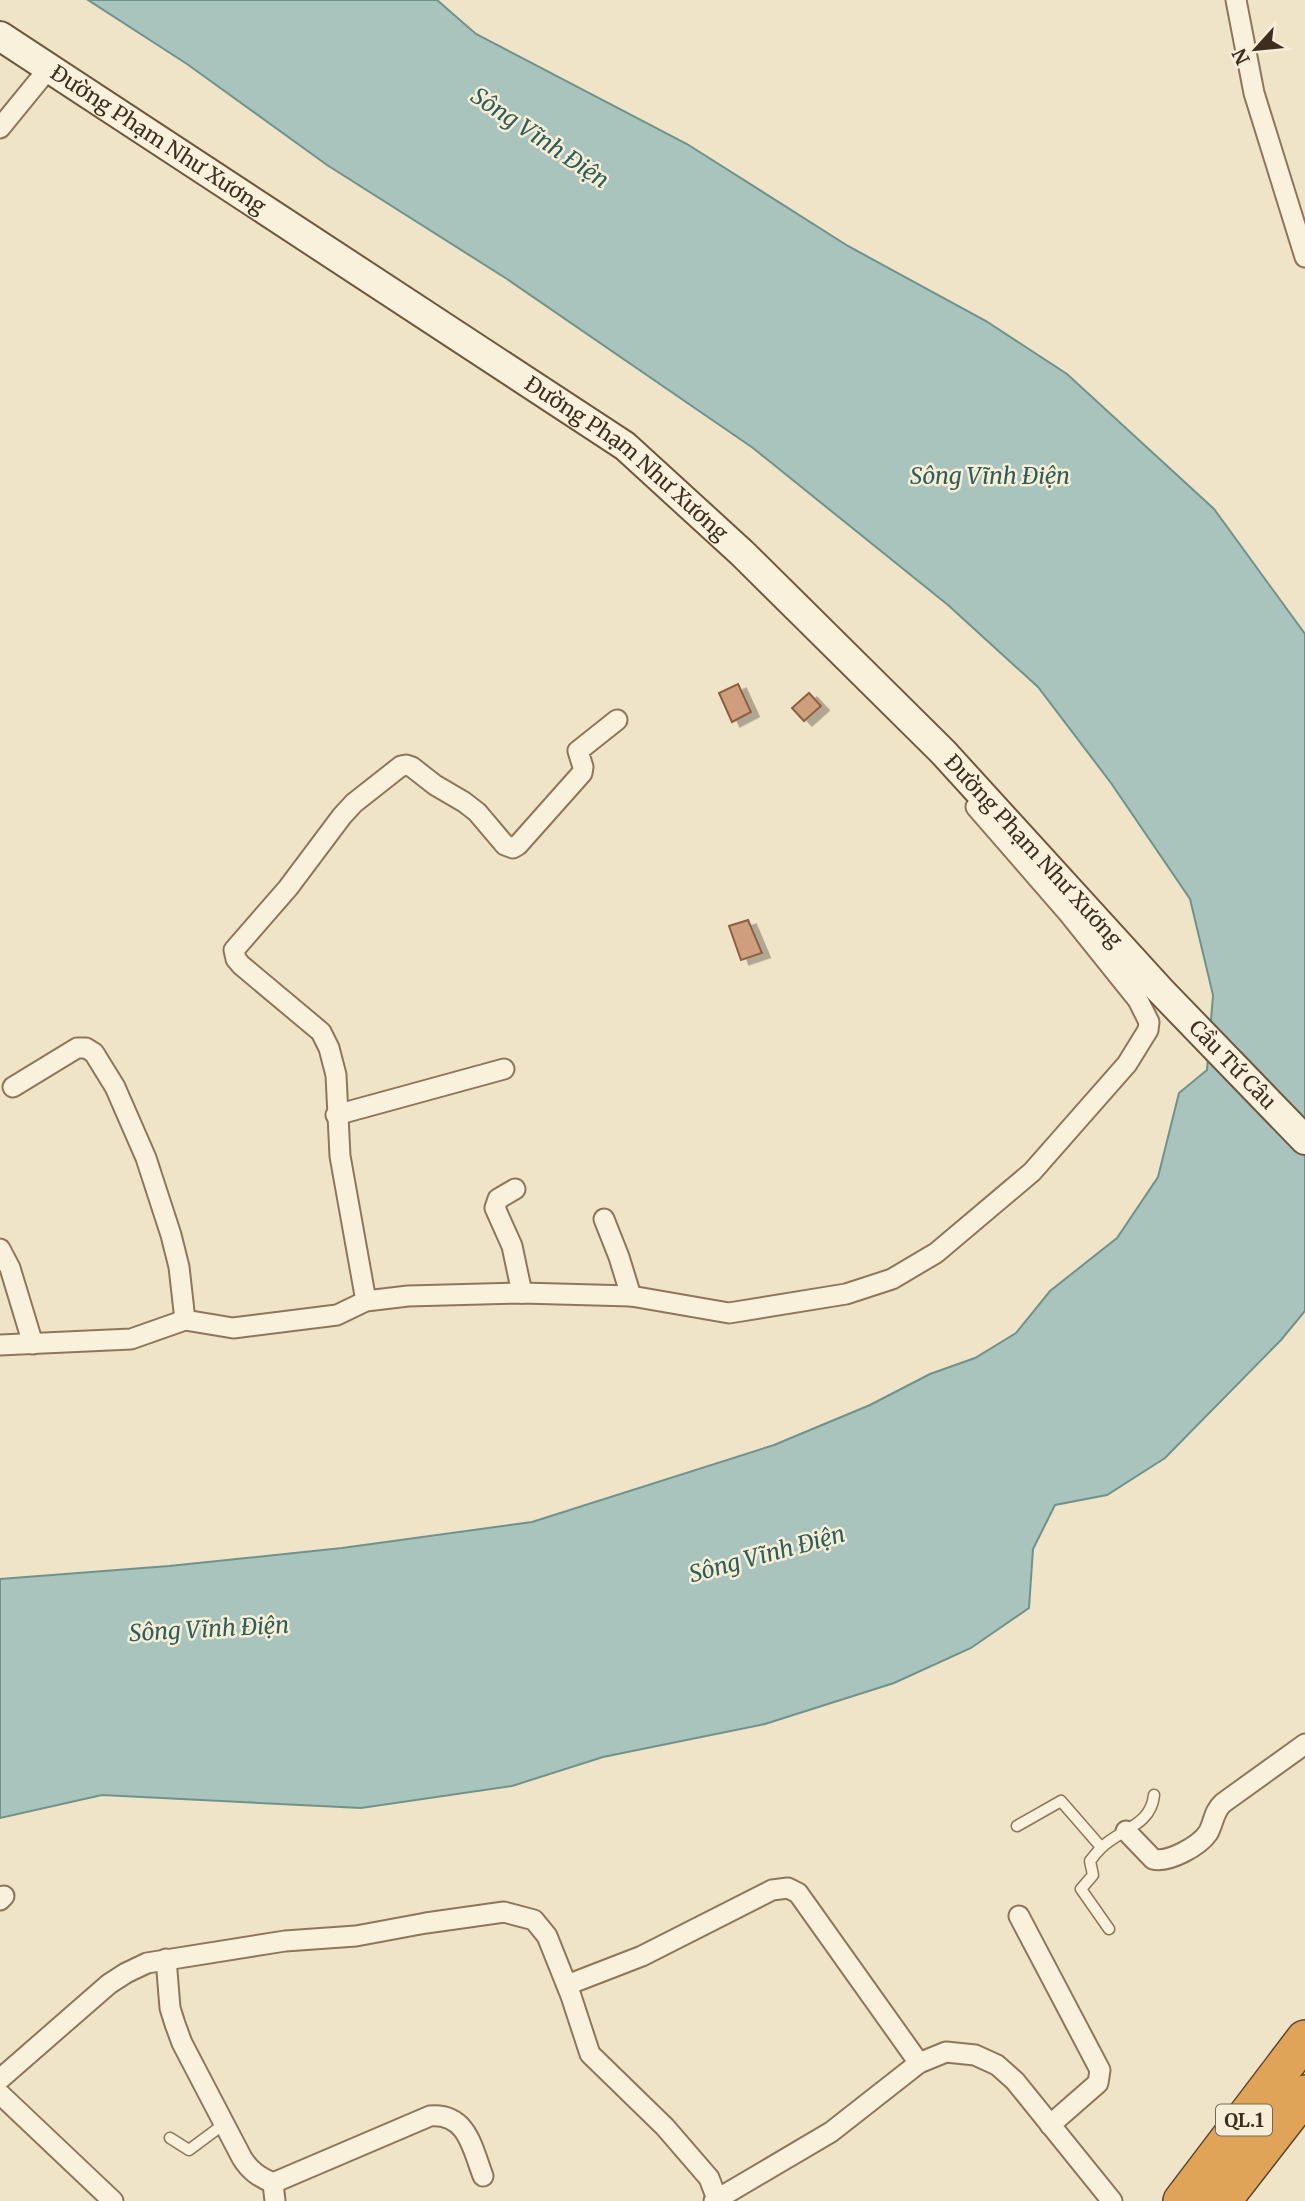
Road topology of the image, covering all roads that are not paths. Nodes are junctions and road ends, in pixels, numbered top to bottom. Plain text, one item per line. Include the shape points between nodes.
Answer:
1 (1236, 0) edge
2 (0, 36) edge
3 (48, 68) junction
4 (0, 128) edge
5 (1305, 257) edge
6 (617, 720) dead end
7 (943, 752) junction
8 (1160, 990) joint
9 (504, 1069) dead end
10 (13, 1087) dead end
11 (336, 1115) junction
12 (1305, 1140) edge
13 (515, 1189) dead end
14 (604, 1219) dead end
15 (0, 1249) edge
16 (522, 1293) junction
17 (631, 1296) junction
18 (366, 1301) junction
19 (185, 1321) junction
20 (33, 1344) junction
21 (0, 1345) edge
22 (1305, 1744) edge
23 (1154, 1795) dead end
24 (1017, 1826) dead end
25 (1126, 1831) junction
26 (1101, 1847) junction
27 (1019, 1916) dead end
28 (1109, 1929) dead end
29 (166, 1959) junction
30 (567, 1985) junction
31 (1305, 2039) edge
32 (919, 2063) junction
33 (0, 2079) edge
34 (0, 2094) edge
35 (1305, 2094) edge
36 (224, 2124) junction
37 (1050, 2125) junction
38 (170, 2138) dead end
39 (482, 2176) dead end
40 (274, 2192) edge
41 (716, 2200) edge
42 (113, 2201) edge
43 (1112, 2201) edge
44 (1182, 2201) edge
45 (1222, 2201) edge

1 - 5 street via 1254,93
2 - 3 main road, Đường Phạm Như Xương
3 - 4 street
3 - 7 main road, Đường Phạm Như Xương via 625,446
6 - 11 street via 578,751 582,773 513,848 464,802 412,767 401,766 342,816 238,944 234,955 241,965 321,1032 334,1065
7 - 8 main road, Đường Phạm Như Xương
7 - 17 street via 961,788 1138,1000 1148,1030 1127,1064 1032,1172 936,1253 892,1279 846,1294 729,1313
8 - 12 main road, Cầu Tứ Câu
9 - 11 street
10 - 19 street via 77,1048 94,1053 115,1087 146,1158 179,1267
11 - 18 street
13 - 16 street via 498,1199 495,1208 512,1246
14 - 17 street
15 - 20 street
16 - 17 street
16 - 18 street
18 - 19 street via 337,1315 233,1328
19 - 20 street via 131,1339
20 - 21 street
22 - 25 street via 1223,1803 1203,1839 1169,1859 1153,1859
23 - 25 lane via 1153,1808
24 - 26 lane via 1061,1801
25 - 26 lane
26 - 28 lane via 1090,1861 1093,1875 1081,1889
27 - 37 street via 1100,2070 1098,2083
29 - 30 street via 285,1941 356,1937 505,1912 540,1925
29 - 33 street via 137,1967 109,1984
29 - 36 street via 175,2024
30 - 32 street via 642,1956 772,1890 788,1888 798,1893
30 - 41 street via 590,2054 665,2127 709,2179
31 - 44 highway, QL.1
32 - 37 street via 946,2052 975,2055 997,2065
32 - 41 street via 831,2132
34 - 42 street
35 - 45 highway, QL.1
36 - 38 lane via 189,2150
36 - 40 street via 249,2169
37 - 43 street
39 - 40 street via 462,2127 443,2115 430,2116

